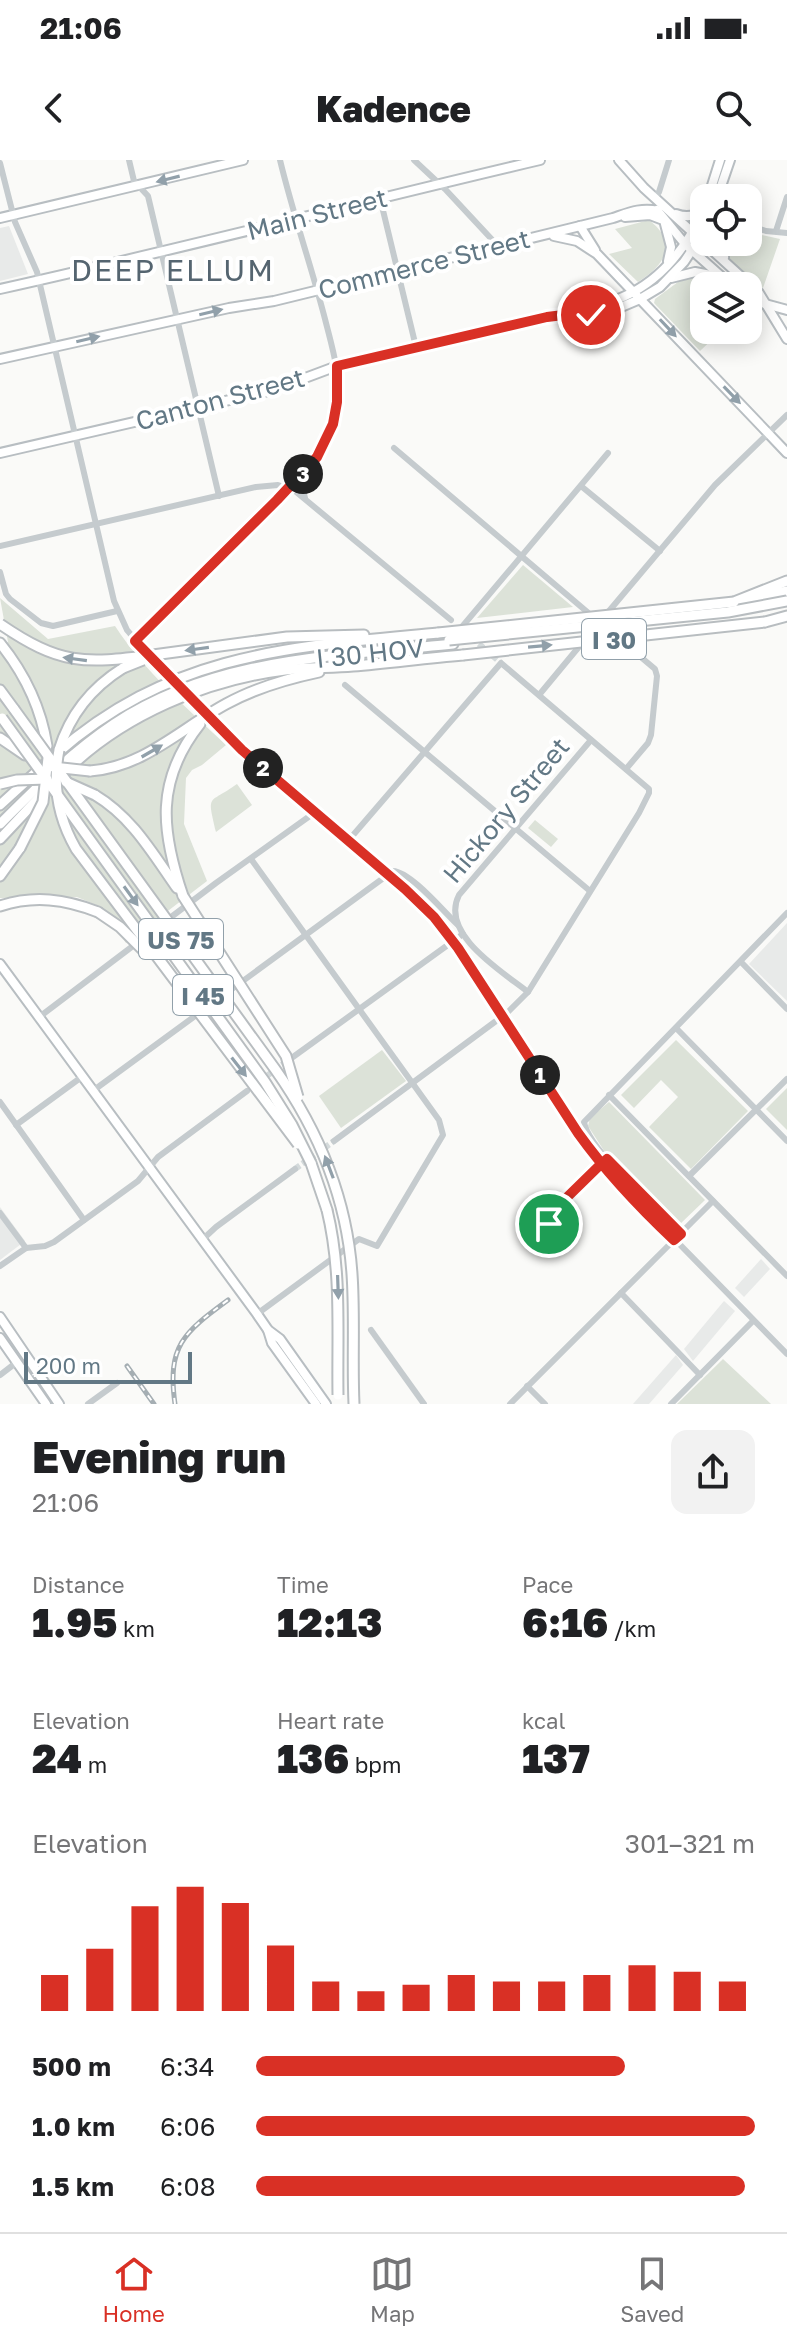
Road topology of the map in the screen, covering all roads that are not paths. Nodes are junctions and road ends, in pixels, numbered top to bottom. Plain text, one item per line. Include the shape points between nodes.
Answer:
1 (129, 160) edge
2 (243, 160) edge
3 (280, 160) edge
4 (414, 160) edge
5 (540, 160) edge
6 (619, 160) edge
7 (669, 160) edge
8 (720, 160) edge
9 (730, 160) edge
10 (0, 163) edge
11 (514, 163) edge
12 (439, 184) junction
13 (712, 184) edge
14 (722, 184) edge
15 (139, 186) junction
16 (787, 197) edge
17 (380, 198) junction
18 (652, 198) junction
19 (658, 211) junction
20 (671, 212) junction
21 (13, 215) junction
22 (690, 216) edge
23 (0, 218) edge
24 (295, 218) junction
25 (613, 218) junction
26 (664, 220) junction
27 (580, 226) junction
28 (690, 228) edge
29 (762, 228) edge
30 (776, 231) junction
31 (787, 233) edge
32 (542, 236) junction
33 (498, 246) junction
34 (689, 248) junction
35 (161, 252) junction
36 (597, 254) junction
37 (719, 256) edge
38 (724, 256) edge
39 (666, 266) junction
40 (398, 270) junction
41 (734, 271) junction
42 (716, 272) edge
43 (690, 273) edge
44 (39, 280) junction
45 (667, 280) junction
46 (0, 289) edge
47 (317, 290) junction
48 (637, 296) junction
49 (762, 303) edge
50 (768, 305) junction
51 (787, 310) edge
52 (178, 319) junction
53 (786, 332) edge
54 (54, 347) junction
55 (416, 347) junction
56 (0, 359) edge
57 (337, 366) junction
58 (199, 407) junction
59 (787, 415) edge
60 (768, 433) junction
61 (75, 436) junction
62 (394, 448) dead end
63 (0, 453) edge
64 (608, 453) dead end
65 (787, 453) edge
66 (303, 474) junction
67 (581, 486) junction
68 (289, 488) junction
69 (219, 496) junction
70 (307, 501) junction
71 (96, 525) junction
72 (0, 546) edge
73 (660, 551) junction
74 (522, 556) junction
75 (0, 572) edge
76 (787, 581) edge
77 (787, 591) edge
78 (734, 602) junction
79 (787, 603) edge
80 (117, 611) junction
81 (787, 618) edge
82 (451, 620) dead end
83 (599, 623) junction
84 (0, 624) edge
85 (461, 628) dead end
86 (407, 636) junction
87 (135, 641) junction
88 (451, 642) junction
89 (0, 643) edge
90 (153, 655) junction
91 (353, 666) junction
92 (345, 685) dead end
93 (0, 690) edge
94 (539, 695) junction
95 (208, 715) junction
96 (0, 716) edge
97 (0, 738) edge
98 (591, 740) junction
99 (425, 752) junction
100 (626, 769) junction
101 (0, 784) edge
102 (0, 805) edge
103 (314, 813) junction
104 (0, 816) edge
105 (0, 824) edge
106 (516, 828) junction
107 (0, 839) edge
108 (348, 841) junction
109 (251, 859) junction
110 (167, 865) junction
111 (0, 876) edge
112 (390, 876) junction
113 (590, 891) junction
114 (0, 906) edge
115 (787, 913) edge
116 (458, 925) junction
117 (305, 934) junction
118 (463, 934) junction
119 (741, 962) junction
120 (0, 964) edge
121 (528, 992) junction
122 (359, 1009) junction
123 (787, 1009) edge
124 (508, 1012) dead end
125 (38, 1018) junction
126 (496, 1021) dead end
127 (205, 1023) junction
128 (676, 1028) junction
129 (293, 1057) tunnel mouth
130 (83, 1076) junction
131 (787, 1079) edge
132 (413, 1083) junction
133 (94, 1090) junction
134 (247, 1091) dead end
135 (609, 1095) junction
136 (0, 1102) edge
137 (756, 1110) junction
138 (303, 1113) junction
139 (16, 1125) junction
140 (334, 1141) tunnel mouth
141 (787, 1141) edge
142 (607, 1159) junction
143 (311, 1163) junction
144 (150, 1167) junction
145 (295, 1169) tunnel mouth
146 (689, 1176) junction
147 (713, 1201) junction
148 (0, 1213) edge
149 (84, 1220) junction
150 (681, 1234) junction
151 (202, 1240) junction
152 (674, 1240) junction
153 (571, 1246) dead end
154 (26, 1248) junction
155 (0, 1266) edge
156 (787, 1276) edge
157 (621, 1293) junction
158 (257, 1314) junction
159 (0, 1317) edge
160 (753, 1321) junction
161 (268, 1330) junction
162 (371, 1330) dead end
163 (0, 1338) edge
164 (787, 1354) edge
165 (17, 1362) junction
166 (0, 1375) edge
167 (700, 1375) junction
168 (117, 1383) dead end
169 (527, 1386) junction
170 (46, 1404) edge
171 (59, 1404) edge
172 (88, 1404) edge
173 (316, 1404) edge
174 (326, 1404) edge
175 (339, 1404) edge
176 (354, 1404) edge
177 (424, 1404) edge
178 (510, 1404) edge
179 (545, 1404) edge
180 (671, 1404) edge

1 - 15 street
2 -> 15 main road
3 - 24 street
4 - 12 street
5 - 11 main road, Main Street
6 - 18 main road
7 - 18 street
8 - 13 main road
9 - 14 main road
10 - 21 street
11 - 12 main road, Main Street
12 - 17 main road, Main Street
12 - 33 street
15 - 21 main road
15 - 35 street via 148,196
16 - 30 street
17 - 24 main road, Main Street
17 - 40 street
18 - 19 main road
18 - 20 main road
19 - 25 main road, Commerce Street via 643,209
19 - 26 main road
20 - 22 main road
20 - 28 main road
21 - 23 main road
21 - 44 street
24 - 35 main road, Main Street
24 - 47 street
25 - 26 main road, Commerce Street via 650,215
25 - 27 main road, Commerce Street
26 - 34 main road
26 - 39 main road via 671,247
27 - 32 main road, Commerce Street
27 - 36 main road
29 - 30 street
30 - 31 street
32 - 33 main road, Commerce Street
32 - 36 main road via 569,238
33 - 40 main road, Commerce Street
34 - 39 main road, Canton Street
34 - 42 main road
34 - 45 main road, Canton Street
35 - 44 main road, Main Street
35 - 52 street
36 - 48 main road
37 - 41 main road
38 - 41 main road
39 - 48 main road, Canton Street
40 - 47 main road, Commerce Street
40 - 55 street
41 - 50 main road
43 - 45 main road
44 - 46 main road, Main Street
44 - 54 street
45 - 48 main road, Canton Street
52 -> 47 main road, Commerce Street
47 - 57 street
48 - 55 main road, Canton Street via 607,313 521,322
48 -> 60 main road
49 - 50 main road
50 - 51 main road
50 - 53 main road
54 -> 52 main road, Commerce Street
52 - 58 street
54 - 56 main road, Commerce Street
54 - 61 street
55 - 57 main road, Canton Street
57 - 58 main road, Canton Street via 288,386
57 - 66 street via 333,424
58 - 61 main road, Canton Street
58 - 69 street
59 - 60 street, Hickory Street
60 - 65 main road
60 - 73 street, Hickory Street via 717,482
61 - 63 main road, Canton Street
61 - 71 street
62 - 74 street
64 - 67 street
66 - 68 street
66 - 70 street
67 - 73 street
67 - 74 street
68 - 69 street via 268,485
68 - 70 street
68 - 87 street
69 - 71 street
70 - 82 street
71 - 72 street
71 - 80 street
73 - 83 street, Hickory Street
74 - 83 street
74 - 85 street
75 - 80 street via 10,599 49,626
76 - 78 highway
77 - 78 highway, I 30
78 - 86 highway, I 30, bridge
79 - 88 highway, I 30 HOV, bridge
80 - 87 street
91 -> 81 highway, I 30, bridge
83 - 94 street, Hickory Street
83 - 100 street via 657,676 651,735
90 -> 84 highway, bridge via 98,661 68,658 39,649
86 -> 90 highway via 307,635
86 - 102 highway, I 30 via 251,655 188,674 101,718
87 - 103 street, bridge
88 - 104 highway, I 30 HOV via 278,659 188,682 94,732
88 - 105 highway, I 30 HOV via 274,663 190,685 101,733
89 - 111 highway, bridge via 34,696 47,746 43,802
90 - 127 highway, bridge via 111,676 75,713 59,750 57,798 76,849
91 - 95 highway via 285,679
91 - 107 highway, I 30 via 259,674 171,702 76,761
92 - 99 street
93 - 138 highway, US 75, bridge
94 - 98 street
94 - 99 street via 501,663
97 -> 95 highway, bridge via 49,766 90,771 146,756
95 - 110 highway via 182,751 169,784
96 -> 143 highway, I 45, bridge via 265,1082
98 - 100 street
98 - 106 street, Hickory Street
99 - 106 street
99 - 108 street
100 - 113 street via 649,789
101 - 110 highway, bridge via 28,779 77,785 113,806
103 - 108 street
103 - 109 street
106 - 113 street
106 - 116 street, Hickory Street via 459,895 454,909
108 - 112 street
109 - 117 street
109 - 125 street
110 - 138 highway, bridge via 286,1056
112 - 116 street via 400,872
112 - 117 street
112 - 152 street, bridge via 447,932 602,1165
113 - 121 street
114 - 127 highway, bridge via 51,899 98,912 131,936
115 - 119 street
116 - 118 street, Hickory Street
117 - 122 street
117 - 133 street
118 - 121 street, Hickory Street
118 - 122 street
119 - 123 street
119 - 128 street
120 - 125 main road
121 - 124 street
122 - 129 street
122 - 132 street
125 - 130 main road
126 - 132 street
127 -> 143 highway, bridge
128 - 135 street
128 - 137 street
130 - 133 main road
130 - 139 street
131 - 137 street
132 - 140 street
132 - 158 street via 443,1129 441,1140 377,1246 359,1239
133 - 144 main road
134 - 144 street
135 - 142 street via 584,1127
135 - 146 street
136 - 139 street
137 - 141 street
137 - 146 street
176 -> 138 highway, bridge via 348,1234 330,1169
139 - 149 street
142 - 150 street
142 - 153 street via 548,1221
143 -> 175 highway, I 45, bridge via 336,1261
144 - 149 street
144 - 151 main road
145 - 151 street
146 - 147 street
147 - 150 street
147 - 156 street
148 - 154 street
149 - 154 street via 49,1245
150 - 152 street
151 - 158 main road
152 - 157 street
152 - 160 street
154 - 155 street
157 - 167 street
157 - 169 street
158 - 161 main road
159 - 171 main road
160 - 164 street
160 - 167 street
161 - 173 main road
161 - 174 main road
162 - 177 street
163 - 165 main road
165 - 166 street
165 - 170 main road
167 - 180 street
168 - 172 street
169 - 178 street
169 - 179 street

